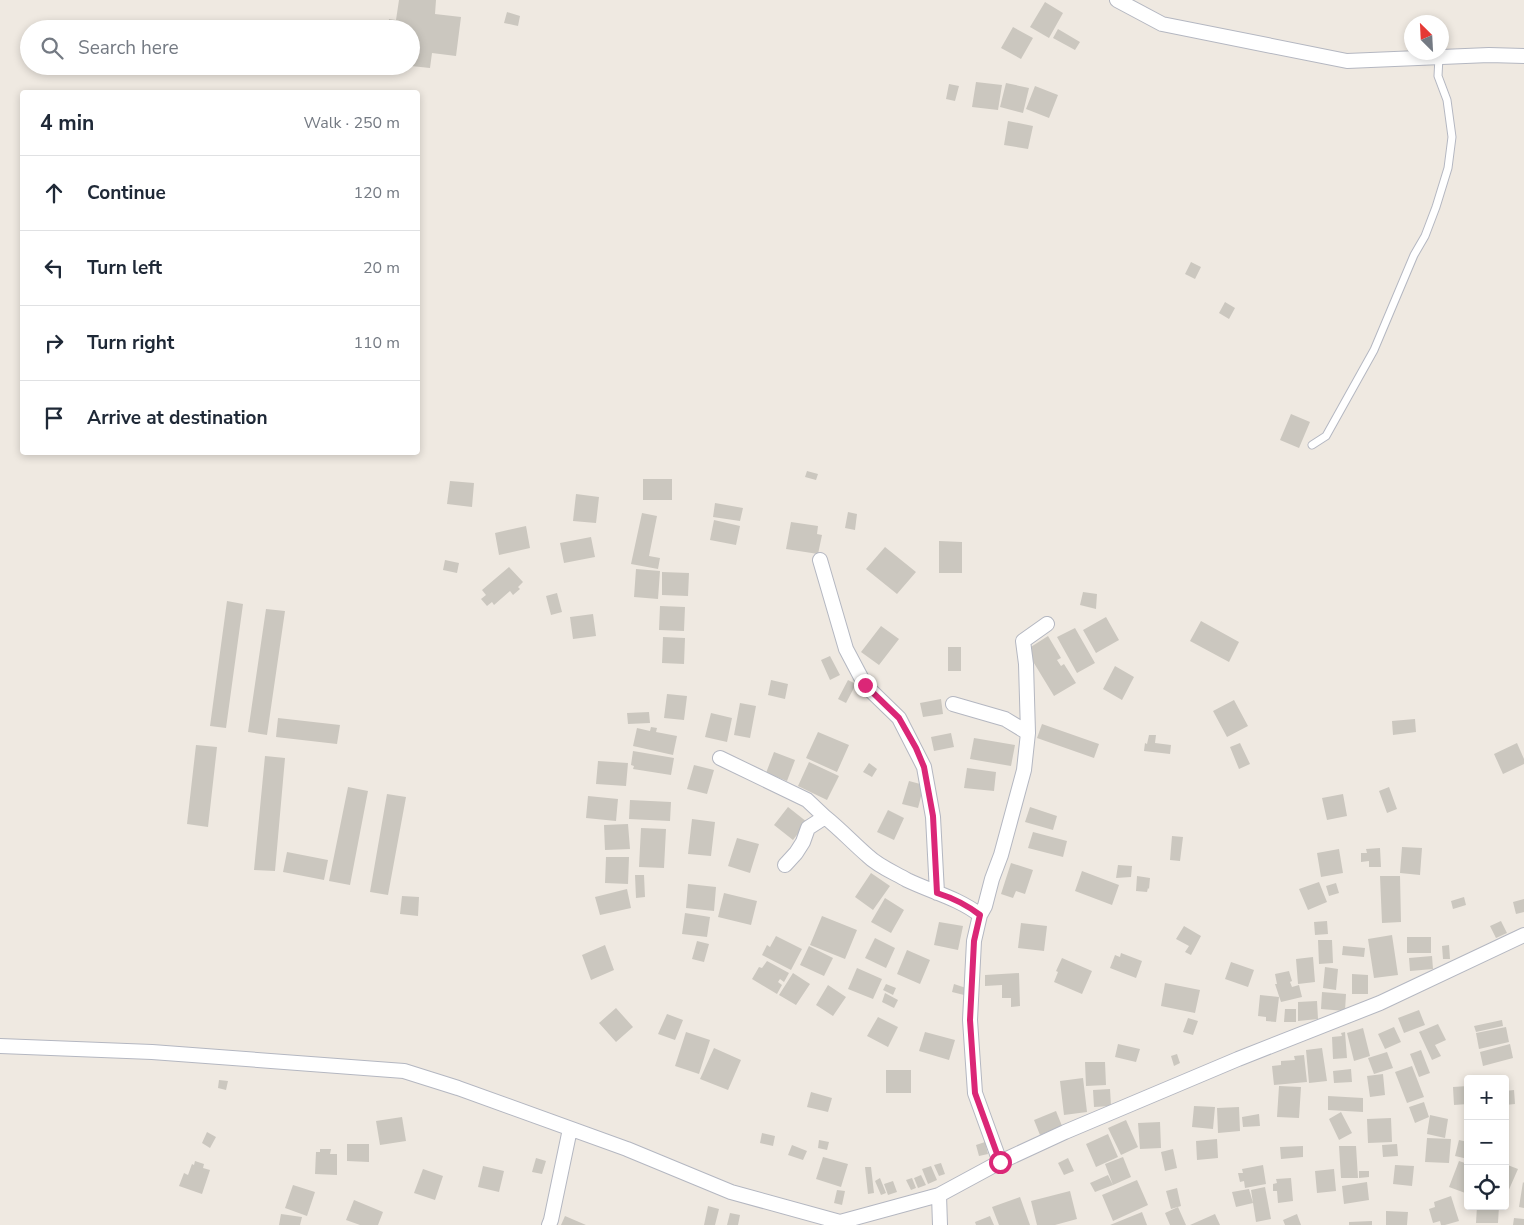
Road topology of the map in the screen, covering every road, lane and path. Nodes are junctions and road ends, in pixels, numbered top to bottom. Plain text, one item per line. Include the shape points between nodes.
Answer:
1 (1117, 0) edge
2 (1524, 56) edge
3 (1449, 57) edge
4 (1404, 59) edge
5 (1439, 60) edge
6 (1312, 445) dead end
7 (820, 560) dead end
8 (1047, 624) dead end
9 (953, 704) dead end
10 (1028, 733) junction
11 (720, 758) dead end
12 (826, 817) junction
13 (785, 864) dead end
14 (937, 893) junction
15 (980, 915) junction
16 (1524, 935) edge
17 (0, 1046) edge
18 (570, 1129) junction
19 (1000, 1162) junction
20 (939, 1195) junction
21 (938, 1224) edge
22 (549, 1225) edge

1 - 4 street via 1162,24 1347,61
2 - 3 street
5 - 6 lane via 1438,76 1447,100 1452,137 1448,168 1436,207 1374,350 1326,436
7 - 14 street via 846,649 865,685 899,718 924,767 933,816
8 - 10 street via 1023,641
9 - 10 street via 1005,719
10 - 15 street via 1024,770 1001,855
11 - 12 street via 807,800
12 - 13 street via 808,828 803,842
12 - 14 street via 869,858
14 - 15 street via 951,897
15 - 19 street via 974,941 970,1020 975,1093
16 - 19 street via 1380,1003 1238,1059
17 - 18 street via 152,1052 404,1071
18 - 20 street via 731,1192 840,1222
18 - 22 street
19 - 20 street
20 - 21 street

